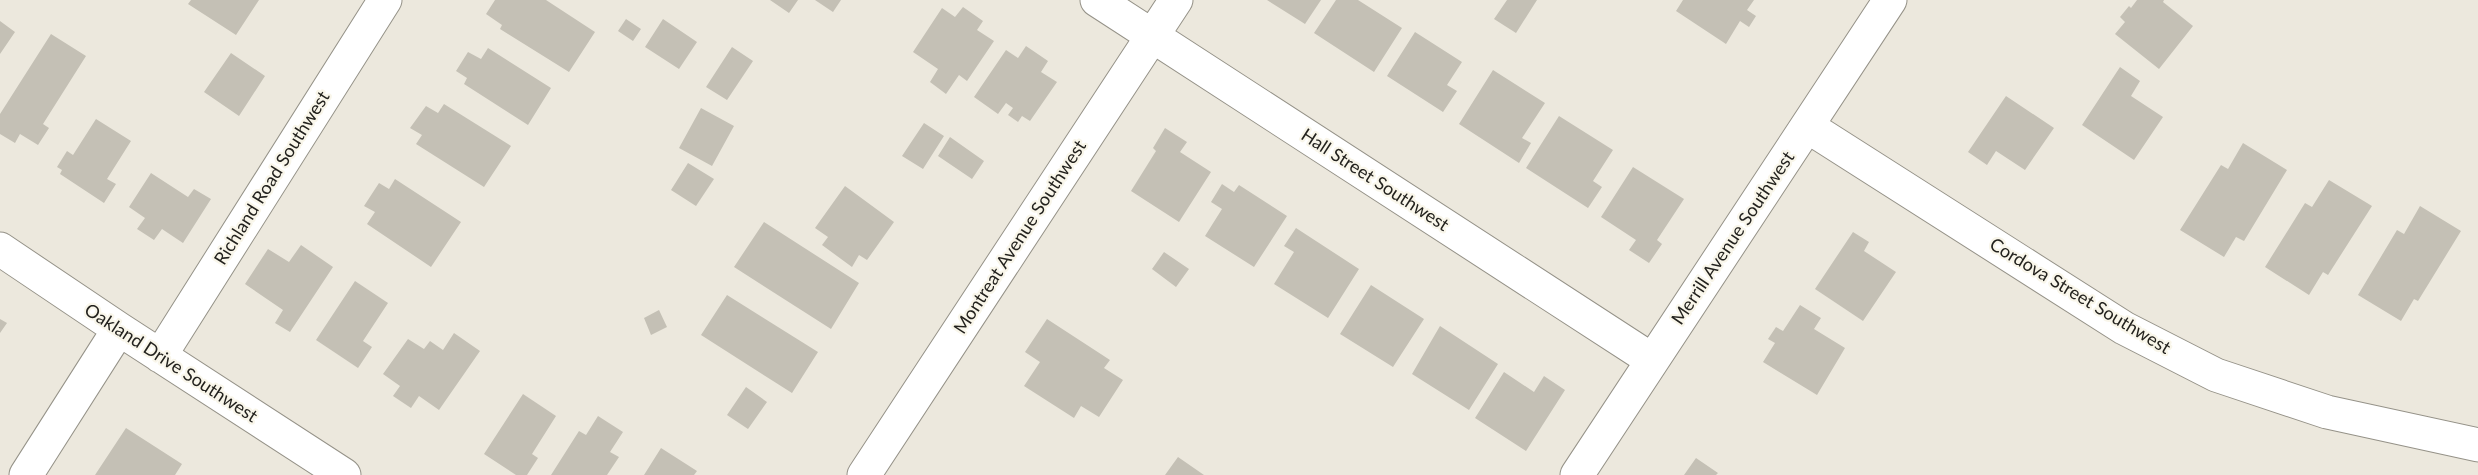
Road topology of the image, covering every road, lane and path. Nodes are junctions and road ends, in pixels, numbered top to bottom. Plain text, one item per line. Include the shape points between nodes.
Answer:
1 (385, 0) edge
2 (1097, 0) edge
3 (1176, 0) edge
4 (1890, 0) edge
5 (1153, 36) junction
6 (1807, 126) junction
7 (0, 249) edge
8 (119, 329) junction
9 (160, 356) junction
10 (1652, 360) junction
11 (2478, 445) edge
12 (26, 475) edge
13 (344, 475) edge
14 (864, 475) edge
15 (1576, 475) edge

1 - 9 street, Richland Road Southwest
2 - 5 street, Hall Street Southwest
3 - 5 street, Montreat Avenue Southwest
4 - 6 street, Merrill Avenue Southwest
5 - 10 street, Hall Street Southwest
5 - 14 street, Montreat Avenue Southwest
6 - 10 street, Merrill Avenue Southwest
6 - 11 street, Cordova Street Southwest via 2124,328 2216,375 2327,412
7 - 8 street, Oakland Drive Southwest
8 - 9 street, Oakland Drive Southwest
8 - 12 street
9 - 13 street, Oakland Drive Southwest
10 - 15 street, Merrill Avenue Southwest

